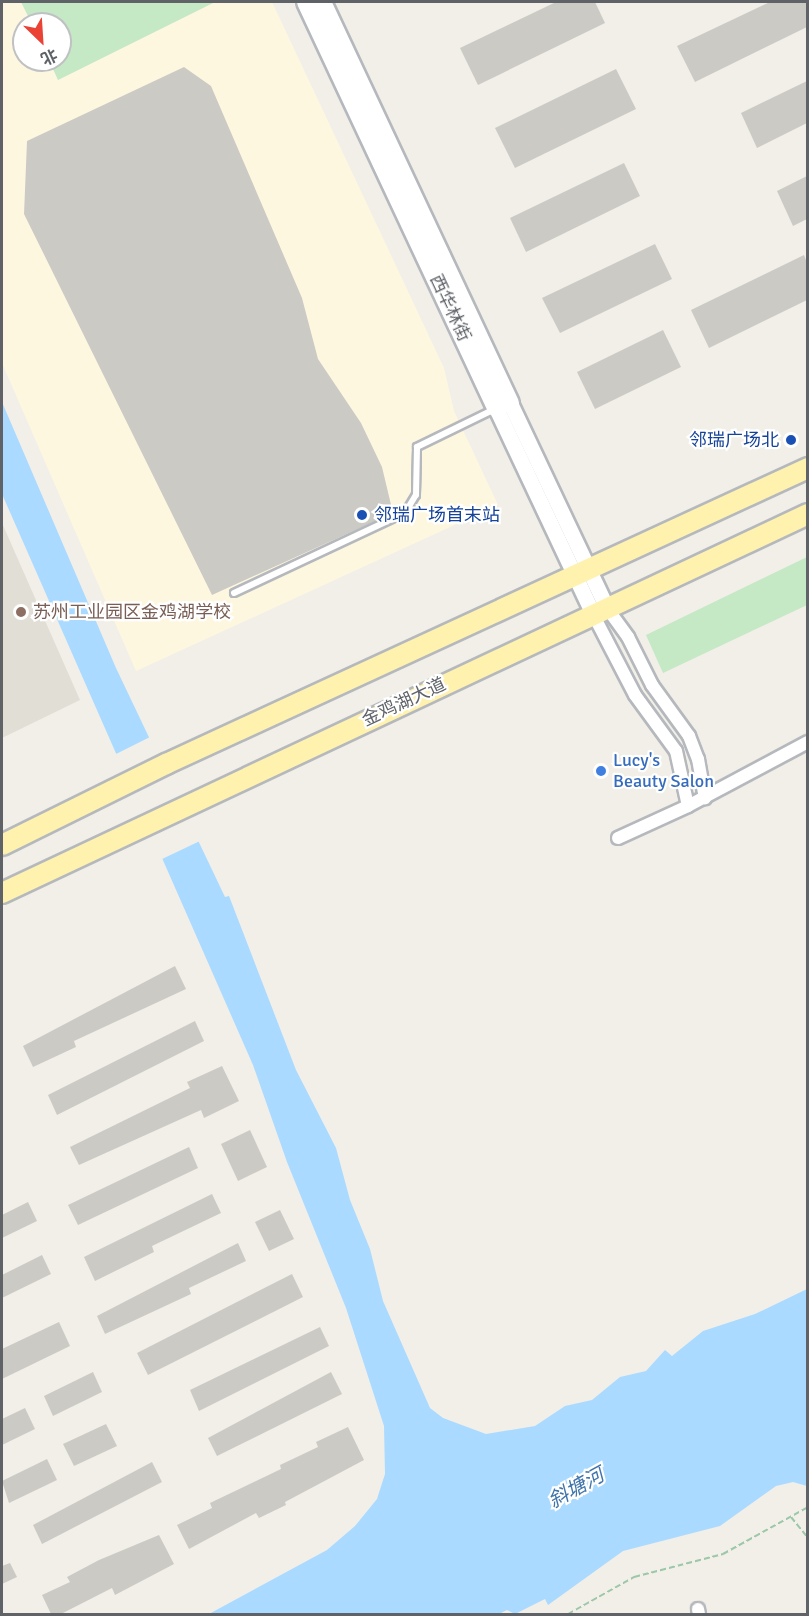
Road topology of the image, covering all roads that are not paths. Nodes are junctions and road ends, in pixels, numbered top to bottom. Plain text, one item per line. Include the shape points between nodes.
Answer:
1 (306, 2) edge
2 (322, 2) edge
3 (503, 406) junction
4 (807, 468) edge
5 (807, 514) edge
6 (582, 574) junction
7 (234, 593) dead end
8 (600, 611) junction
9 (807, 742) edge
10 (705, 798) junction
11 (688, 806) junction
12 (618, 838) dead end
13 (2, 845) edge
14 (2, 893) edge

1 - 3 main road, 西华林街
2 - 3 main road, 西华林街
3 - 6 street, 西华林街
3 - 7 lane via 417,447 416,495 405,513
4 - 6 main road
5 - 8 main road, 金鸡湖大道
6 - 8 street, 西华林街
6 - 13 main road via 166,764
8 - 10 street via 628,637 652,685 689,736
8 - 11 street via 635,694 676,752
8 - 14 main road, 金鸡湖大道
9 - 10 street
10 - 11 street
11 - 12 street

